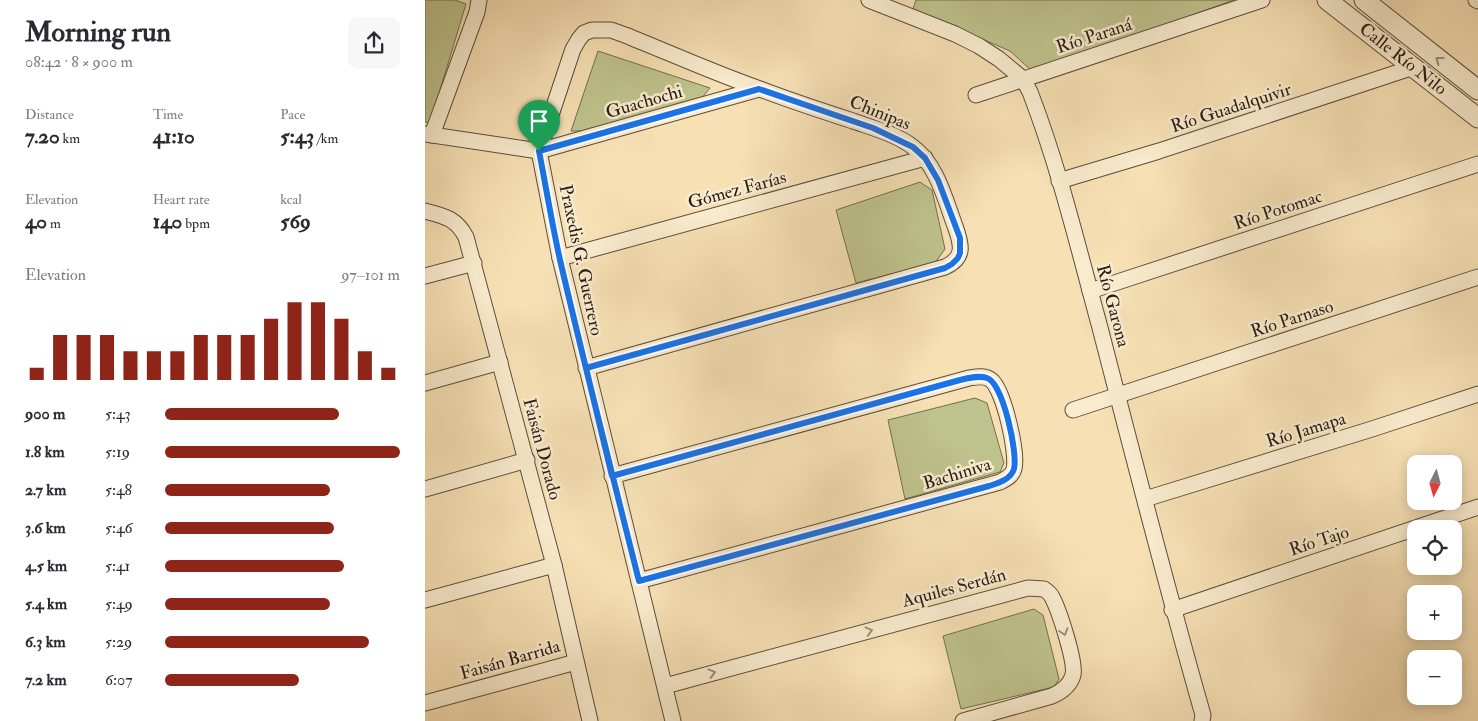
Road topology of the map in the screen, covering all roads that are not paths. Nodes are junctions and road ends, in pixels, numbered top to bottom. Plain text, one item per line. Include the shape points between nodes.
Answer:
1 (479, 0) edge
2 (869, 0) edge
3 (1262, 0) edge
4 (1327, 0) edge
5 (1364, 0) edge
6 (892, 4) edge
7 (1414, 67) junction
8 (1023, 79) junction
9 (759, 89) junction
10 (1478, 90) edge
11 (976, 96) dead end
12 (1478, 118) edge
13 (428, 135) edge
14 (539, 151) junction
15 (925, 158) junction
16 (1478, 164) edge
17 (1059, 181) junction
18 (425, 211) edge
19 (559, 258) junction
20 (474, 263) junction
21 (425, 276) edge
22 (1478, 278) edge
23 (1090, 291) junction
24 (500, 362) junction
25 (586, 368) junction
26 (425, 383) edge
27 (1478, 394) edge
28 (1118, 396) junction
29 (1073, 410) dead end
30 (527, 460) junction
31 (612, 476) junction
32 (425, 489) edge
33 (1145, 499) junction
34 (1478, 507) edge
35 (553, 565) junction
36 (639, 581) junction
37 (425, 600) edge
38 (1172, 610) junction
39 (576, 662) junction
40 (665, 686) junction
41 (425, 704) edge
42 (1203, 718) edge
43 (590, 721) edge
44 (673, 721) edge
45 (963, 721) edge

1 - 13 street
2 - 6 street, Río Garona
3 - 8 street, Río Paraná
4 - 7 street, Calle Río Nilo
10 -> 5 street, Calle Río Nilo
6 - 8 street, Río Garona via 979,46
7 - 12 street, Calle Río Nilo
7 - 17 street, Río Guadalquivir
8 - 11 street, Río Paraná
8 - 17 street, Río Garona
9 - 14 street, Guachochi
9 - 14 street, Chinipas via 611,30 592,30 584,33 573,49
9 - 15 street, Chinipas via 873,128 913,147
13 - 14 street
14 - 19 street, Praxedis G. Guerrero
15 - 19 street, Gómez Farías
15 - 25 street, Chinipas via 938,180 960,238 960,253 952,264
16 - 23 street, Río Potomac
17 - 23 street, Río Garona
18 - 20 street, Faisán Dorado via 461,226
19 - 25 street, Praxedis G. Guerrero
20 - 21 street
20 - 24 street, Faisán Dorado
22 - 28 street, Río Parnaso
23 - 28 street, Río Garona
24 - 26 street
24 - 30 street, Faisán Dorado
25 - 31 street, Praxedis G. Guerrero
27 - 33 street, Río Jamapa
28 - 29 street, Río Parnaso
28 - 33 street, Río Garona
30 - 32 street
30 - 35 street, Faisán Dorado
31 - 36 street, Praxedis G. Guerrero
31 - 36 street, Bachiniva via 969,378 993,381 1002,397 1015,457 1014,470 1000,482
33 - 38 street, Río Garona
34 - 38 street, Río Tajo
35 - 37 street
35 - 39 street, Faisán Dorado
36 - 40 street, Praxedis G. Guerrero
38 - 42 street, Río Garona
39 - 41 street, Faisán Barrida
39 - 43 street, Faisán Dorado
40 - 44 street, Praxedis G. Guerrero
40 -> 45 street, Aquiles Serdán via 1028,588 1044,589 1053,599 1072,655 1073,675 1069,685 1052,696

